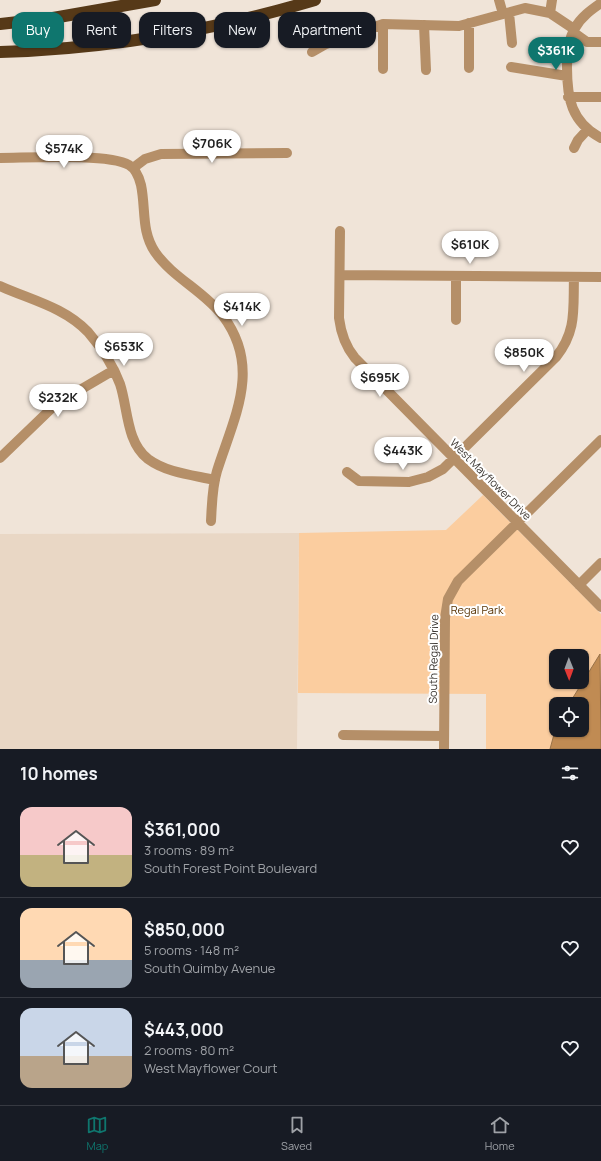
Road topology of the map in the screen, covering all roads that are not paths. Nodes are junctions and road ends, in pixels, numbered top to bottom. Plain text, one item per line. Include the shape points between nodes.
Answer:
1 (155, 0) edge
2 (315, 0) edge
3 (499, 0) edge
4 (552, 0) edge
5 (601, 3) edge
6 (550, 13) junction
7 (506, 14) junction
8 (469, 23) junction
9 (0, 24) edge
10 (383, 24) junction
11 (424, 25) junction
12 (573, 31) junction
13 (601, 42) edge
14 (512, 43) dead end
15 (0, 52) edge
16 (312, 52) dead end
17 (511, 67) dead end
18 (469, 68) dead end
19 (383, 69) dead end
20 (426, 70) dead end
21 (567, 76) junction
22 (568, 97) junction
23 (601, 97) edge
24 (588, 129) junction
25 (601, 138) edge
26 (574, 148) dead end
27 (287, 153) dead end
28 (0, 158) edge
29 (133, 168) junction
30 (340, 231) dead end
31 (340, 275) junction
32 (456, 276) junction
33 (574, 277) junction
34 (601, 277) edge
35 (1, 290) edge
36 (456, 320) dead end
37 (114, 370) junction
38 (601, 440) edge
39 (0, 458) edge
40 (454, 458) junction
41 (347, 472) dead end
42 (215, 480) junction
43 (211, 521) dead end
44 (518, 523) junction
45 (601, 563) edge
46 (579, 585) junction
47 (601, 607) edge
48 (343, 735) dead end
49 (444, 736) junction
50 (444, 749) edge

1 - 9 highway via 53,18
2 - 15 highway via 247,19 168,36 87,47
3 - 7 street
4 - 6 street
5 - 12 street via 585,15
6 - 7 street via 525,8
6 - 12 street
7 - 8 street
7 - 14 street
8 - 11 street via 459,26
8 - 18 street
10 - 11 street
10 - 16 street via 326,44
10 - 19 street
11 - 20 street
12 - 13 street via 587,42
12 - 21 street via 568,48
17 - 21 street
21 - 22 street
22 - 23 street
22 - 24 street via 576,116
24 - 25 street
24 - 26 street
27 - 29 street via 161,154 145,159
28 - 29 street via 105,159 128,164
29 - 42 street via 140,182 144,228 150,244 164,263 217,309 238,346 243,372 241,397
30 - 31 street, West Mayflower Drive
31 - 32 street
31 - 40 street, West Mayflower Drive via 339,318 346,346
32 - 33 street
32 - 36 street
33 - 34 street
33 - 40 street via 572,325 565,346
35 - 37 street via 62,311 93,338
37 - 39 street via 56,404
37 - 42 street via 121,387 132,433 144,456 167,469
38 - 44 street, South Regal Drive
40 - 41 street via 436,473 409,482 359,481
40 - 44 street, West Mayflower Drive
42 - 43 street
44 - 46 street, West Mayflower Drive
44 - 49 street, South Regal Drive via 458,582 448,599 445,618
45 - 46 street
46 - 47 street, West Mayflower Drive
48 - 49 street
49 - 50 street, South Regal Drive

